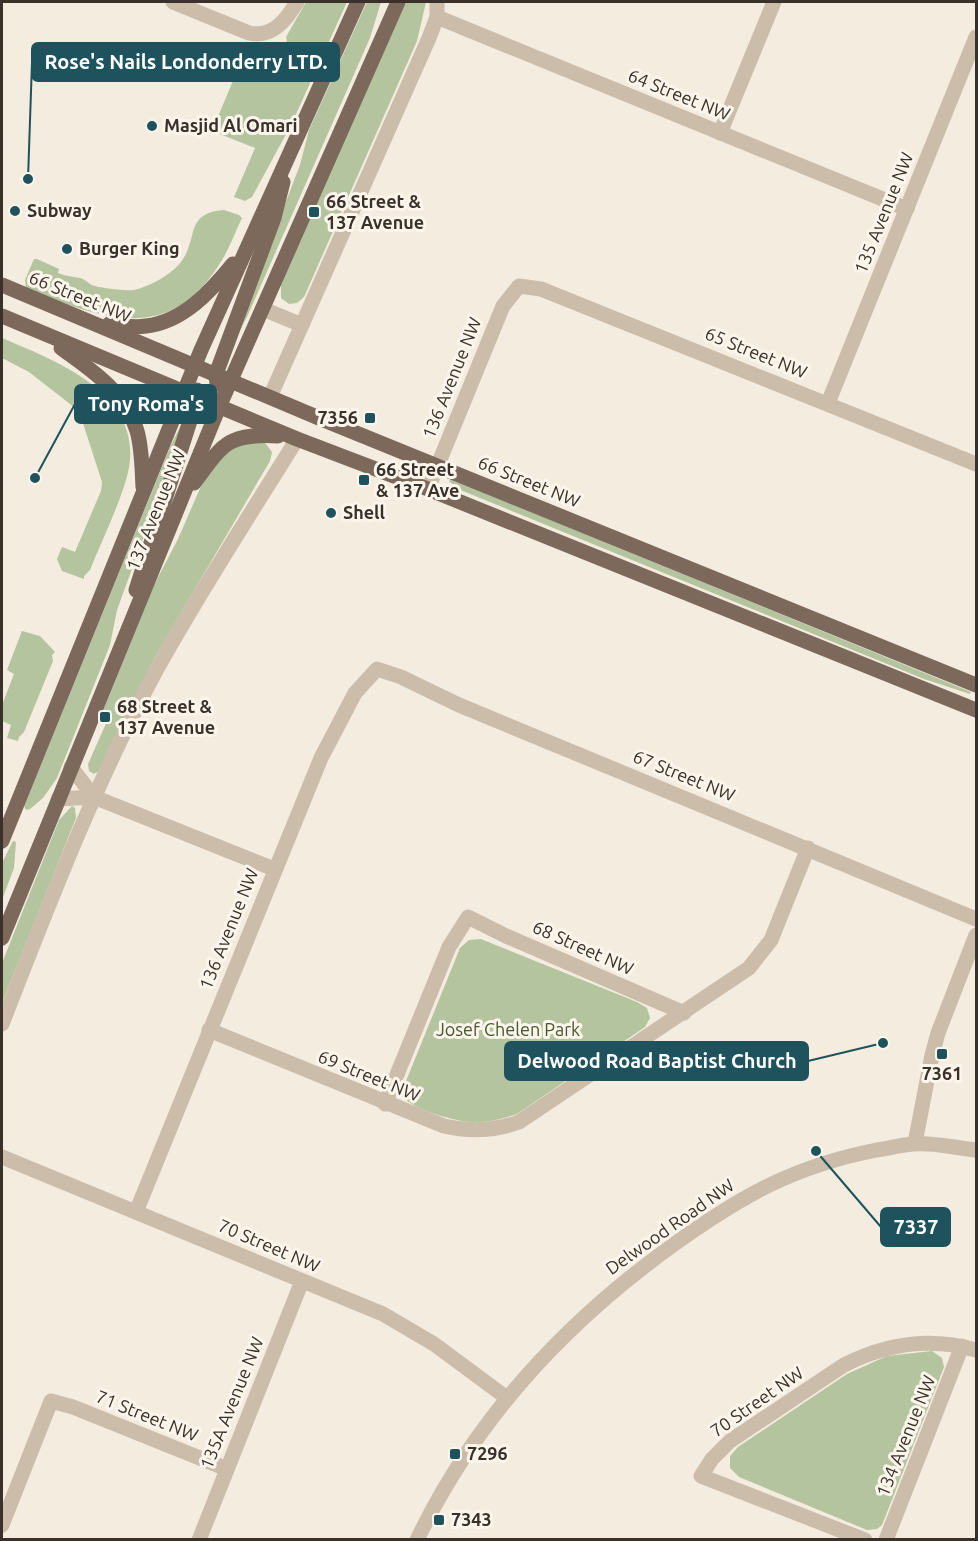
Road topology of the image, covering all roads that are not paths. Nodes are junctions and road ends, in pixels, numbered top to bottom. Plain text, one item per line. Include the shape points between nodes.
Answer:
1 (173, 2) edge
2 (297, 2) edge
3 (358, 2) edge
4 (398, 2) edge
5 (437, 2) edge
6 (774, 2) edge
7 (437, 17) junction
8 (976, 37) edge
9 (720, 133) junction
10 (292, 147) junction
11 (907, 209) junction
12 (246, 248) junction
13 (2, 285) edge
14 (519, 286) joint
15 (263, 309) junction
16 (2, 316) edge
17 (93, 323) junction
18 (302, 325) junction
19 (42, 333) junction
20 (194, 365) junction
21 (216, 374) junction
22 (232, 381) junction
23 (190, 396) junction
24 (270, 397) junction
25 (828, 403) junction
26 (219, 407) junction
27 (294, 438) junction
28 (976, 464) edge
29 (437, 466) junction
30 (143, 489) junction
31 (428, 489) junction
32 (180, 501) junction
33 (124, 640) junction
34 (377, 669) joint
35 (976, 685) edge
36 (976, 710) edge
37 (71, 767) junction
38 (94, 796) junction
39 (58, 799) junction
40 (2, 841) edge
41 (808, 848) junction
42 (274, 869) junction
43 (976, 919) edge
44 (976, 935) edge
45 (2, 938) edge
46 (684, 1013) junction
47 (2, 1024) edge
48 (209, 1030) junction
49 (386, 1104) junction
50 (915, 1143) junction
51 (976, 1150) edge
52 (2, 1157) edge
53 (136, 1212) junction
54 (302, 1281) junction
55 (969, 1348) edge
56 (507, 1398) junction
57 (227, 1469) junction
58 (2, 1525) edge
59 (199, 1539) edge
60 (417, 1539) edge
61 (865, 1539) edge
62 (886, 1539) edge

1 - 2 street via 249,33 261,34 283,23
3 - 10 main road
4 - 15 main road, 137 Avenue NW
5 - 7 street
6 - 9 street
7 - 9 street, 64 Street NW
7 - 18 street
8 - 11 street, 135 Avenue NW
9 - 11 street, 64 Street NW
10 - 12 main road
10 - 21 main road via 274,218
11 - 25 street, 135 Avenue NW
12 - 17 main road via 187,311 147,326
12 - 20 main road
13 - 17 main road, 66 Street NW
14 - 25 street, 65 Street NW via 541,289
14 - 29 street, 136 Avenue NW via 502,306
15 - 18 street
15 - 22 main road, 137 Avenue NW
16 - 19 main road
17 - 20 main road, 66 Street NW
18 - 24 street
19 - 23 main road
19 - 30 main road via 114,390 130,411 138,434
20 - 21 main road, 66 Street NW
20 - 23 main road
21 - 22 main road, 66 Street NW
21 - 26 main road
22 - 24 main road, 66 Street NW
22 - 26 main road, 137 Avenue NW
23 - 26 main road
23 - 30 main road, 137 Avenue NW
23 - 33 main road
24 - 29 main road, 66 Street NW
25 - 28 street, 65 Street NW
26 - 27 main road
26 - 32 main road, 137 Avenue NW
27 - 31 main road
27 - 32 main road via 254,434 232,440 218,450
27 - 38 street via 157,669
29 - 31 street, 136 Avenue NW
29 - 35 main road, 66 Street NW
30 - 40 main road, 137 Avenue NW
31 - 36 main road
32 - 33 main road, 137 Avenue NW
33 - 37 main road, 137 Avenue NW
34 - 41 street, 67 Street NW
34 - 42 street, 136 Avenue NW via 355,693 321,758
37 - 38 street
37 - 39 main road, 137 Avenue NW
38 - 39 street
38 - 42 street
38 - 47 street
39 - 45 main road, 137 Avenue NW
41 - 43 street, 67 Street NW
41 - 46 street via 771,940 749,968
42 - 48 street, 136 Avenue NW
44 - 50 street via 938,1033
46 - 49 street, 69 Street NW via 519,1122 495,1129 456,1129
46 - 49 street, 68 Street NW via 468,917 449,947
48 - 49 street, 69 Street NW
48 - 53 street, 136 Avenue NW
50 - 51 street
50 - 56 street, Delwood Road NW via 809,1168 720,1211 601,1301 558,1340
52 - 53 street, 70 Street NW
53 - 54 street, 70 Street NW
54 - 56 street, 70 Street NW via 410,1328
54 - 57 street, 135A Avenue NW
55 - 61 street, 70 Street NW via 910,1343 860,1357 730,1441 701,1476
55 - 62 street, 134 Avenue NW
56 - 60 street, Delwood Road NW via 457,1467
57 - 58 street, 71 Street NW via 51,1401
57 - 59 street, 135A Avenue NW

